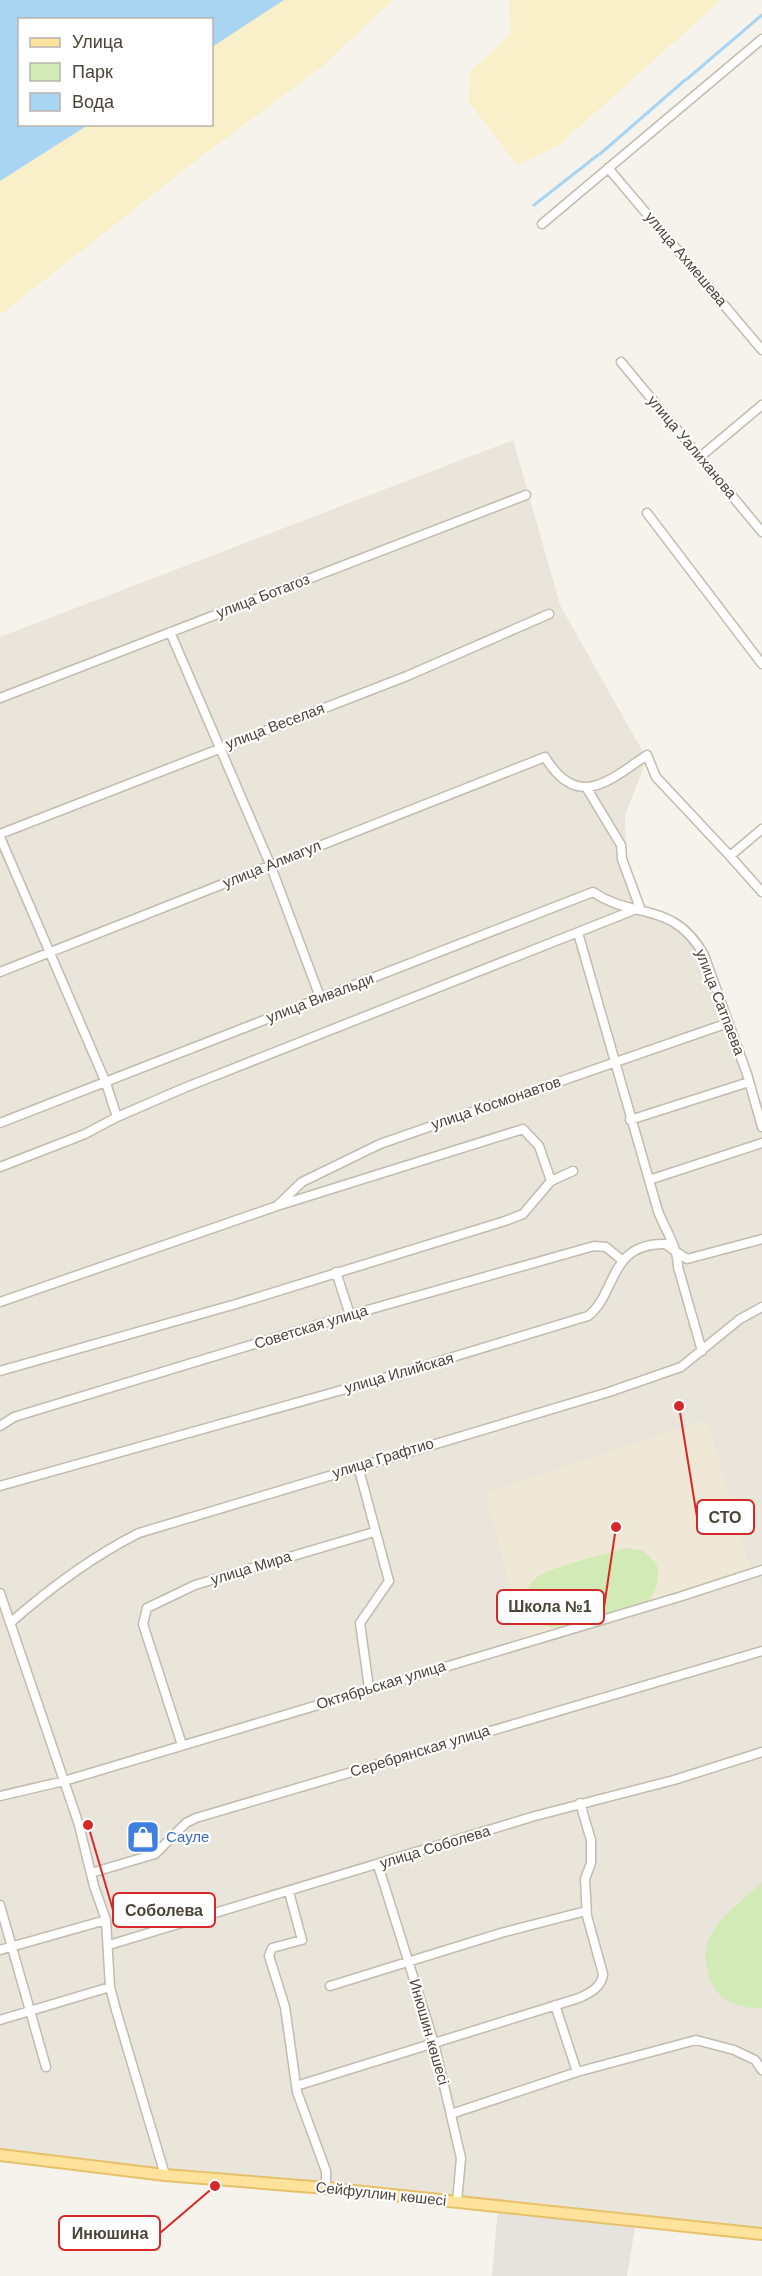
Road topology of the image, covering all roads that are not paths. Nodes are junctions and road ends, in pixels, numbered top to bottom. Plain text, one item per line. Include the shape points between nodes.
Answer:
1 (762, 39) edge
2 (608, 168) junction
3 (542, 224) dead end
4 (762, 350) edge
5 (621, 362) dead end
6 (762, 405) edge
7 (700, 457) junction
8 (526, 495) dead end
9 (647, 513) dead end
10 (762, 532) edge
11 (549, 615) dead end
12 (170, 632) junction
13 (760, 662) edge
14 (0, 698) edge
15 (219, 747) junction
16 (586, 787) junction
17 (760, 834) edge
18 (0, 836) edge
19 (730, 856) junction
20 (270, 864) junction
21 (762, 892) edge
22 (640, 908) junction
23 (578, 933) junction
24 (50, 953) junction
25 (0, 972) edge
26 (320, 997) junction
27 (728, 1023) junction
28 (614, 1062) junction
29 (106, 1083) junction
30 (749, 1083) junction
31 (117, 1117) junction
32 (630, 1120) junction
33 (0, 1123) edge
34 (762, 1127) edge
35 (762, 1143) edge
36 (0, 1167) edge
37 (573, 1171) dead end
38 (649, 1180) junction
39 (551, 1181) junction
40 (277, 1206) junction
41 (762, 1239) edge
42 (678, 1253) junction
43 (623, 1261) junction
44 (336, 1272) junction
45 (0, 1302) edge
46 (762, 1307) edge
47 (350, 1315) junction
48 (702, 1351) junction
49 (0, 1371) edge
50 (0, 1426) edge
51 (358, 1466) junction
52 (0, 1486) edge
53 (374, 1532) junction
54 (762, 1570) edge
55 (0, 1593) edge
56 (10, 1623) junction
57 (762, 1651) edge
58 (369, 1688) junction
59 (182, 1745) junction
60 (762, 1752) edge
61 (64, 1781) junction
62 (0, 1796) edge
63 (580, 1803) junction
64 (378, 1864) junction
65 (91, 1873) junction
66 (288, 1892) junction
67 (0, 1905) edge
68 (586, 1911) junction
69 (106, 1920) junction
70 (109, 1944) junction
71 (12, 1947) junction
72 (0, 1950) edge
73 (409, 1963) junction
74 (330, 1986) dead end
75 (110, 1987) junction
76 (555, 2006) junction
77 (30, 2011) junction
78 (0, 2020) edge
79 (434, 2043) junction
80 (46, 2067) dead end
81 (762, 2070) edge
82 (577, 2072) junction
83 (296, 2086) junction
84 (451, 2114) junction
85 (0, 2155) edge
86 (165, 2175) junction
87 (326, 2188) junction
88 (457, 2202) junction
89 (762, 2234) edge

1 - 2 street
2 - 3 street
2 - 4 street, улица Ахмешева
5 - 7 street, улица Уалиханова
6 - 7 street
7 - 10 street, улица Уалиханова
8 - 12 street, улица Ботагоз
9 - 13 street
11 - 15 street, улица Веселая via 407,676
12 - 14 street, улица Ботагоз
12 - 15 street
15 - 18 street, улица Веселая
15 - 20 street
16 - 19 street via 619,774 647,755 656,777
16 - 20 street, улица Алмагул via 568,785 545,757
16 - 22 street via 621,845 622,859
17 - 19 street
18 - 24 street
19 - 21 street
20 - 24 street, улица Алмагул
20 - 26 street
22 - 23 street
22 - 26 street, улица Вивальди via 609,903 593,892
22 - 27 street, улица Сатпаева via 663,915 696,939
23 - 28 street
23 - 31 street
24 - 25 street, улица Алмагул
24 - 29 street
26 - 29 street, улица Вивальди
27 - 28 street, улица Космонавтов
27 - 30 street, улица Сатпаева
28 - 32 street
28 - 40 street, улица Космонавтов via 362,1152 302,1182
29 - 31 street
29 - 33 street, улица Вивальди
30 - 32 street
30 - 34 street, улица Сатпаева
31 - 36 street via 85,1134
32 - 38 street
35 - 38 street
37 - 39 street
38 - 42 street via 667,1237
39 - 40 street, улица Космонавтов via 538,1146 523,1129
39 - 44 street via 523,1214
40 - 45 street, улица Космонавтов
41 - 42 street, улица Илийская via 687,1259
42 - 43 street, улица Илийская via 658,1244 640,1249
42 - 48 street via 678,1267
43 - 47 street, Советская улица via 606,1247 594,1246
43 - 52 street, улица Илийская via 598,1307 588,1316
44 - 47 street
44 - 49 street
46 - 48 street, улица Графтио via 740,1319
47 - 50 street, Советская улица via 14,1417
48 - 51 street, улица Графтио via 681,1367 609,1392
51 - 53 street
51 - 56 street, улица Графтио via 139,1533 50,1588
53 - 58 street via 389,1581 360,1623
53 - 59 street, улица Мира via 195,1585 147,1608 143,1624
54 - 58 street, Октябрьская улица
55 - 56 street
56 - 61 street
57 - 65 street, Серебрянская улица via 196,1818 155,1854
58 - 59 street, Октябрьская улица
59 - 61 street, Октябрьская улица
60 - 63 street, улица Соболева via 674,1780
61 - 62 street, Октябрьская улица
61 - 65 street
63 - 64 street, улица Соболева
63 - 68 street via 591,1840 591,1863 585,1879
64 - 66 street, улица Соболева
64 - 73 street, Инюшин көшесі
65 - 69 street
66 - 70 street, улица Соболева
66 - 83 street via 302,1940 272,1948 269,1956 285,2007
67 - 71 street
68 - 73 street
68 - 76 street via 602,1981 579,1998
69 - 70 street
69 - 71 street
70 - 75 street
71 - 72 street
71 - 77 street
73 - 74 street
73 - 79 street, Инюшин көшесі
75 - 77 street
75 - 86 street
76 - 79 street
76 - 82 street
77 - 78 street
77 - 80 street
79 - 83 street
79 - 84 street, Инюшин көшесі
81 - 82 street via 755,2060 734,2050 696,2040
82 - 84 street
83 - 87 street via 301,2109 327,2171
84 - 88 street, Инюшин көшесі via 461,2158
85 - 86 main road, Сейфуллин көшесі
86 - 87 main road, Сейфуллин көшесі
87 - 88 main road, Сейфуллин көшесі
88 - 89 main road, Сейфуллин көшесі

